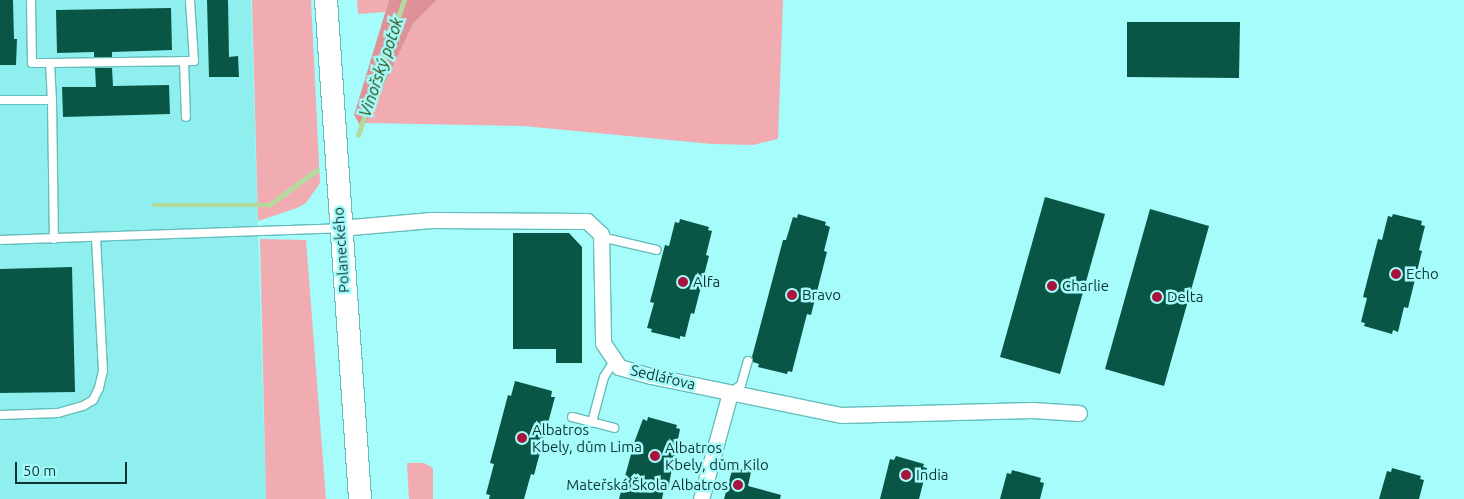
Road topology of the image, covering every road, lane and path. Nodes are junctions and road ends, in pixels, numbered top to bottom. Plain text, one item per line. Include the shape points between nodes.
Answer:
1 (31, 0) edge
2 (190, 0) edge
3 (326, 0) edge
4 (184, 61) junction
5 (50, 63) junction
6 (0, 100) edge
7 (52, 100) junction
8 (186, 117) dead end
9 (340, 228) junction
10 (601, 237) junction
11 (96, 238) junction
12 (54, 239) junction
13 (0, 240) edge
14 (657, 250) dead end
15 (614, 361) junction
16 (748, 362) dead end
17 (730, 393) junction
18 (1079, 414) dead end
19 (0, 415) edge
20 (572, 417) dead end
21 (592, 422) junction
22 (614, 428) dead end
23 (360, 499) edge
24 (701, 499) edge

1 - 5 lane via 32,63
2 - 4 lane via 194,61
3 - 9 street, Polaneckého
4 - 5 lane
4 - 8 lane
5 - 7 lane
6 - 7 lane
7 - 12 lane
9 - 10 street via 432,220 573,220 596,227
9 - 11 lane
9 - 23 street, Polaneckého
10 - 14 lane
10 - 15 street, Sedlářova via 603,343
11 - 12 lane
11 - 19 lane via 103,371 100,388 92,400 67,411
12 - 13 lane
15 - 17 street, Sedlářova via 619,366 651,376
15 - 21 lane via 604,377
16 - 17 lane via 741,385
17 - 18 street, Sedlářova via 841,415 1032,410
17 - 24 street
20 - 21 lane
21 - 22 lane

